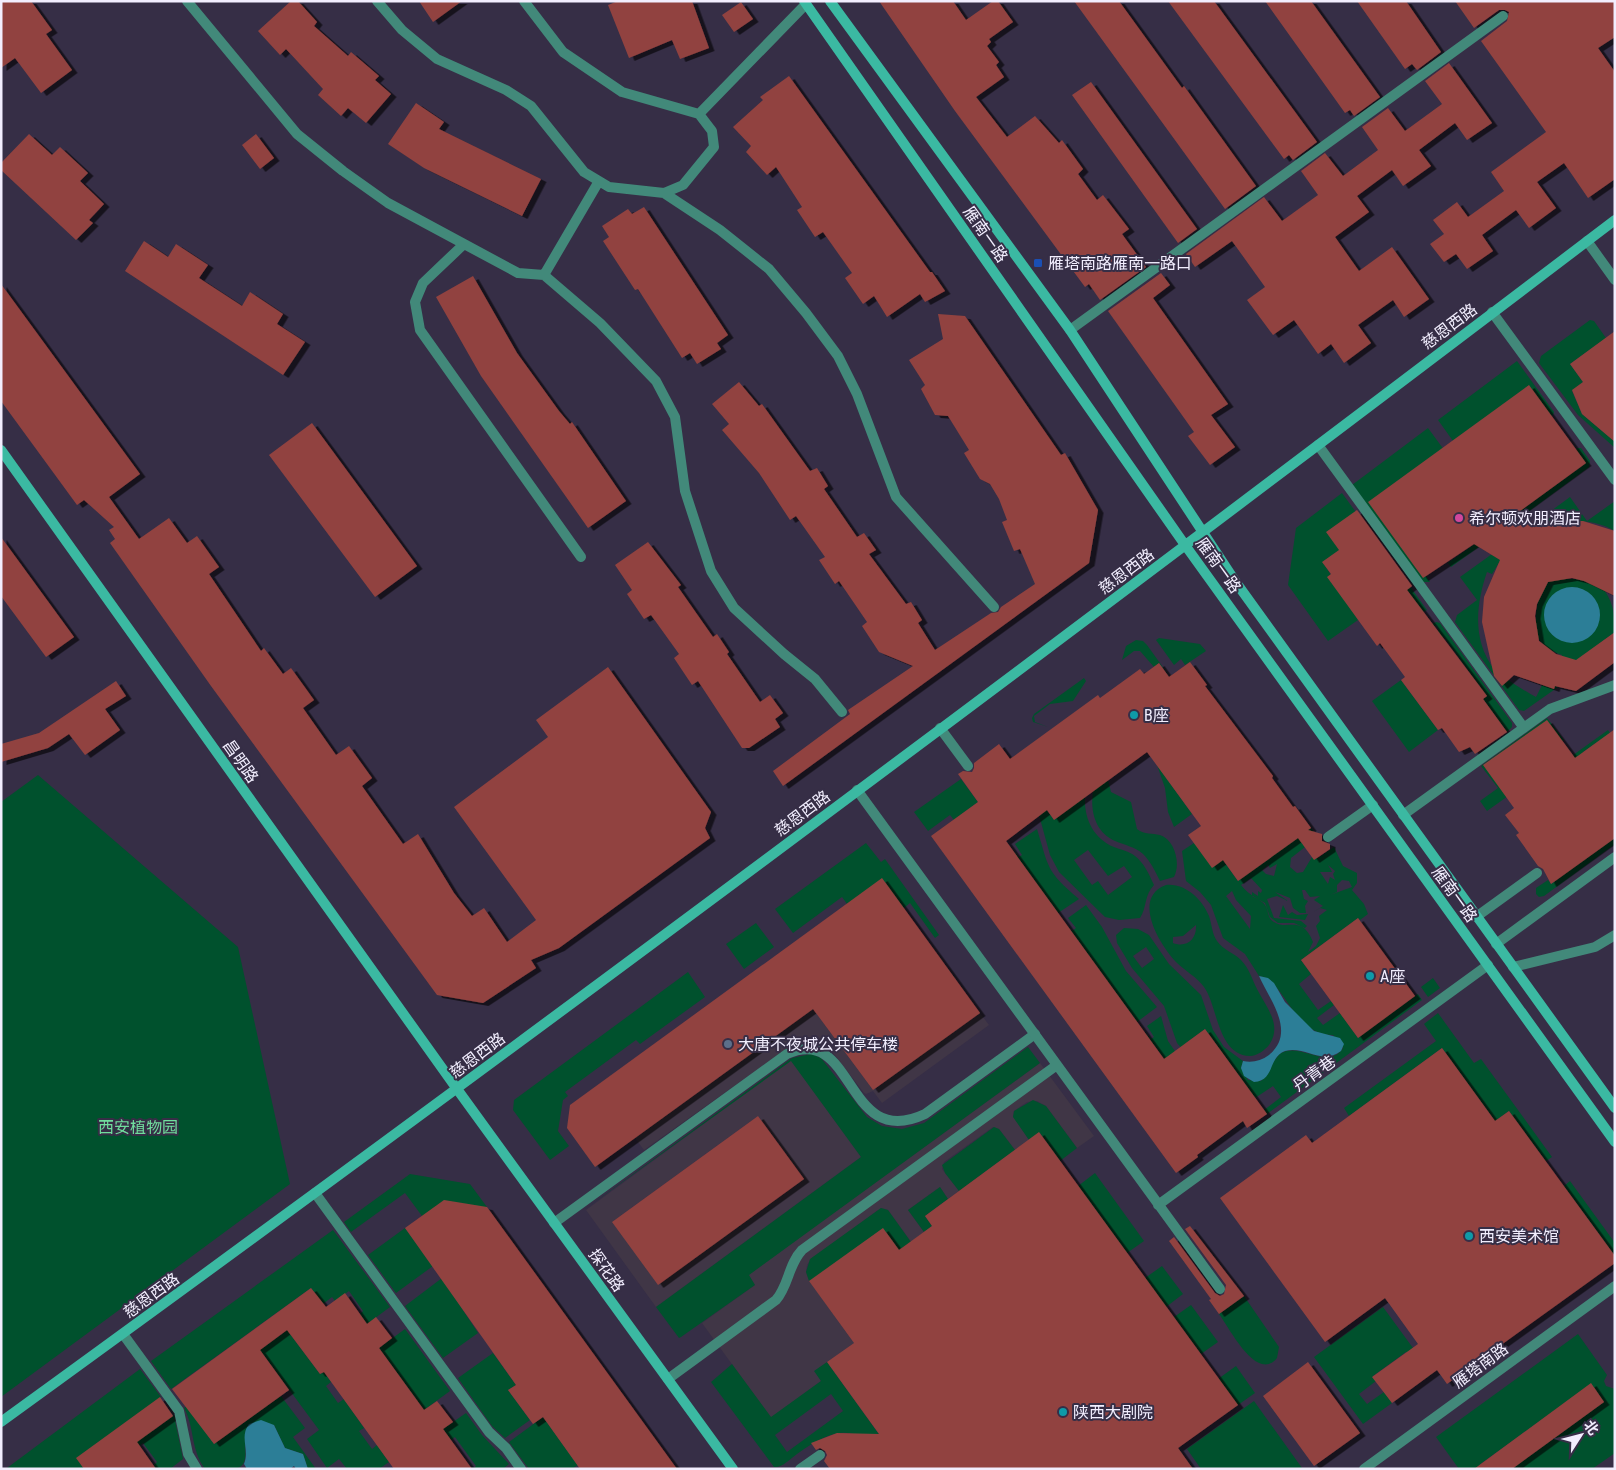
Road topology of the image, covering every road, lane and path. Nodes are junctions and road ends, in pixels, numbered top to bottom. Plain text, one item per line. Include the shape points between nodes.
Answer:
1 (186, 1) edge
2 (377, 1) edge
3 (524, 1) edge
4 (830, 1) edge
5 (805, 3) edge
6 (1503, 16) dead end
7 (699, 114) junction
8 (599, 180) junction
9 (664, 193) junction
10 (1615, 220) edge
11 (1587, 241) junction
12 (464, 244) junction
13 (544, 275) junction
14 (1615, 280) edge
15 (1492, 312) junction
16 (1070, 330) junction
17 (1318, 445) junction
18 (1, 450) edge
19 (1615, 480) edge
20 (1201, 533) junction
21 (1185, 545) junction
22 (581, 558) dead end
23 (994, 607) dead end
24 (1615, 685) edge
25 (842, 712) dead end
26 (940, 728) junction
27 (1524, 728) junction
28 (968, 766) dead end
29 (857, 790) junction
30 (1373, 805) junction
31 (1404, 815) junction
32 (1328, 837) dead end
33 (1615, 857) edge
34 (1537, 873) dead end
35 (1476, 917) junction
36 (1615, 935) edge
37 (1496, 944) junction
38 (1488, 965) junction
39 (1512, 967) junction
40 (1035, 1034) junction
41 (1057, 1065) junction
42 (457, 1089) junction
43 (1615, 1108) edge
44 (1615, 1142) edge
45 (315, 1193) junction
46 (1158, 1204) junction
47 (554, 1223) junction
48 (1615, 1286) edge
49 (1220, 1289) dead end
50 (123, 1334) junction
51 (668, 1380) junction
52 (1, 1422) edge
53 (820, 1455) dead end
54 (197, 1469) edge
55 (521, 1469) edge
56 (733, 1469) edge
57 (800, 1469) edge
58 (1364, 1469) edge

1 - 12 street via 298,134 343,172 388,203
2 - 8 street via 402,30 437,58 506,90 531,106 584,172
3 - 7 street via 564,52 622,92
4 - 16 street, 雁南一路
5 - 7 street
5 - 21 street, 雁南一路
6 - 16 street
7 - 9 street via 712,131 714,147 683,185
8 - 9 street via 609,186
8 - 13 street
9 - 23 street via 720,230 769,269 806,313 838,356 857,394 896,497
10 - 11 street, 慈恩西路
11 - 14 street
11 - 15 street, 慈恩西路
12 - 13 street via 518,273
12 - 22 street via 423,283 415,302 420,330
13 - 25 street via 600,324 656,381 675,417 685,491 711,571 734,608 816,679
15 - 17 street, 慈恩西路
15 - 19 street
16 - 20 street, 雁南一路
17 - 20 street, 慈恩西路
17 - 27 street
18 - 42 street, 昌明路
20 - 21 street, 慈恩西路
20 - 31 street, 雁南一路
21 - 26 street, 慈恩西路
21 - 30 street, 雁南一路
24 - 27 street via 1559,704
26 - 28 street
26 - 29 street, 慈恩西路
27 - 31 street
29 - 40 street
29 - 42 street, 慈恩西路
30 - 32 street
30 - 38 street, 雁南一路
31 - 35 street, 雁南一路
33 - 37 street
34 - 35 street
35 - 37 street, 雁南一路
36 - 39 street via 1595,947
37 - 39 street, 雁南一路
38 - 44 street, 雁南一路
38 - 46 street, 丹青巷
39 - 43 street, 雁南一路
40 - 41 street
40 - 47 street via 925,1114 909,1122 877,1117 824,1053 812,1048 799,1048
41 - 46 street
41 - 51 street via 802,1250 794,1259 784,1290 776,1300
42 - 45 street, 慈恩西路
42 - 47 street, 探花路
45 - 50 street, 慈恩西路
45 - 55 street via 488,1432 506,1448
46 - 49 street
47 - 51 street, 探花路
48 - 58 street, 雁塔南路
50 - 52 street, 慈恩西路
50 - 54 street via 179,1411 187,1449
51 - 56 street, 探花路
53 - 57 street

